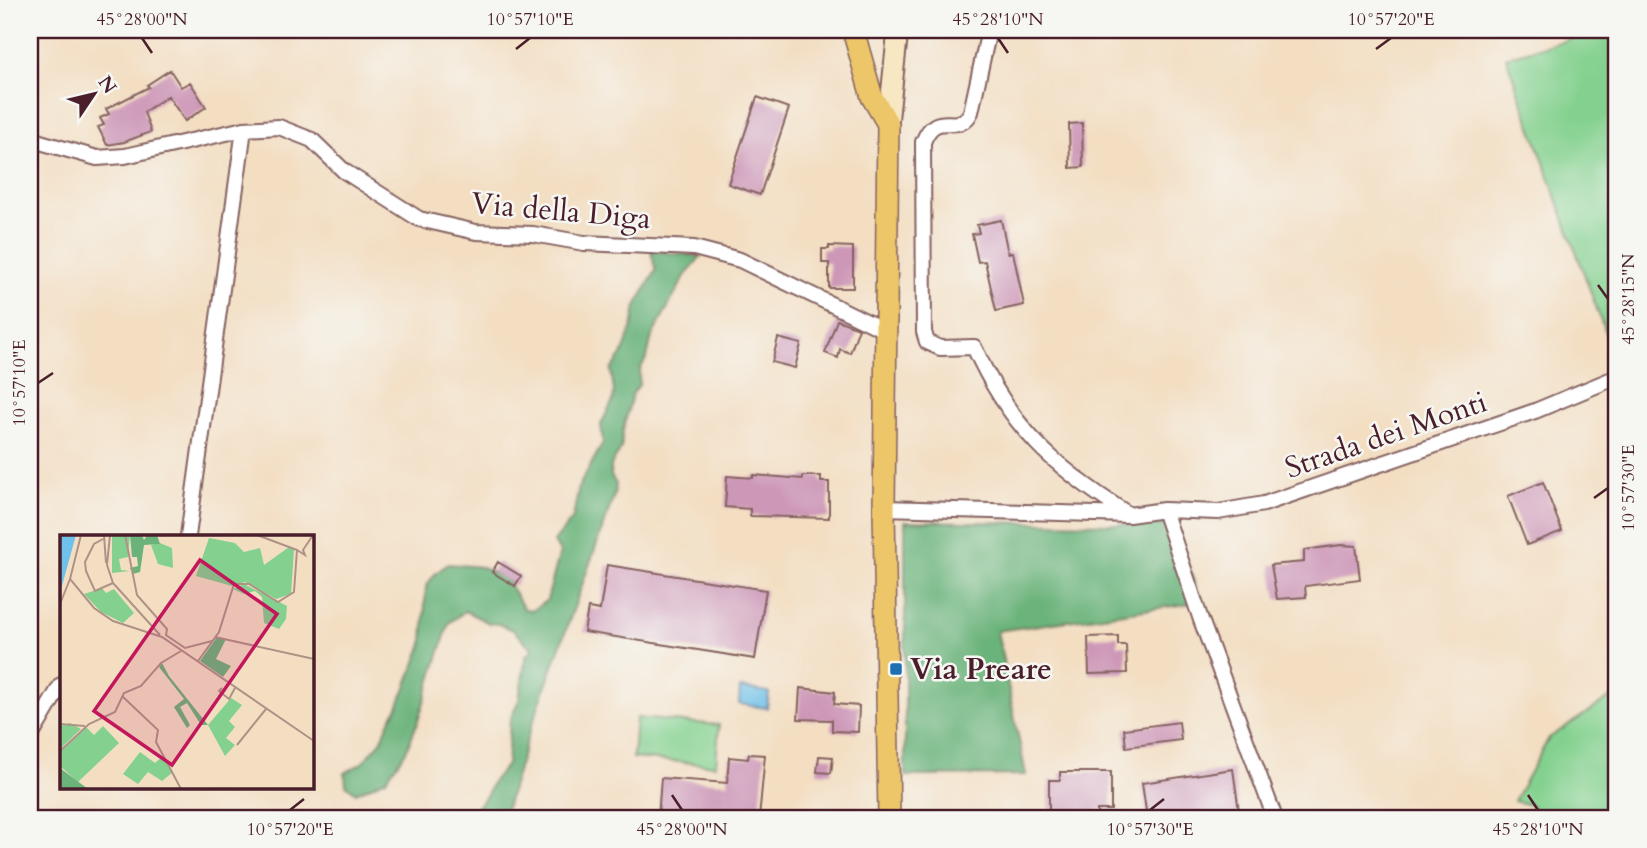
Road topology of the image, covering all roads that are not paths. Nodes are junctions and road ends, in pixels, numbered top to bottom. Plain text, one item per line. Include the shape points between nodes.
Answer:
1 (853, 30) edge
2 (898, 30) edge
3 (989, 30) edge
4 (888, 124) junction
5 (244, 129) junction
6 (30, 136) edge
7 (886, 331) junction
8 (1617, 377) edge
9 (884, 509) junction
10 (1164, 510) junction
11 (1129, 515) junction
12 (188, 535) edge
13 (60, 687) edge
14 (30, 738) edge
15 (889, 818) edge
16 (1275, 818) edge

1 - 4 main road via 872,97
2 - 4 main road
3 - 11 street via 967,120 936,124 923,142 927,342 940,348 974,347 996,392 1045,453 1082,485
4 - 7 main road
5 - 6 street, Via della Diga via 97,158
5 - 7 street, Via della Diga via 279,127 312,140 344,171 419,219 476,232 694,248 740,260
5 - 12 street
7 - 9 main road
8 - 10 street, Strada dei Monti via 1535,411 1264,504 1218,512
9 - 11 street, Strada dei Monti
9 - 15 main road
10 - 11 street, Strada dei Monti
10 - 16 street
13 - 14 street

